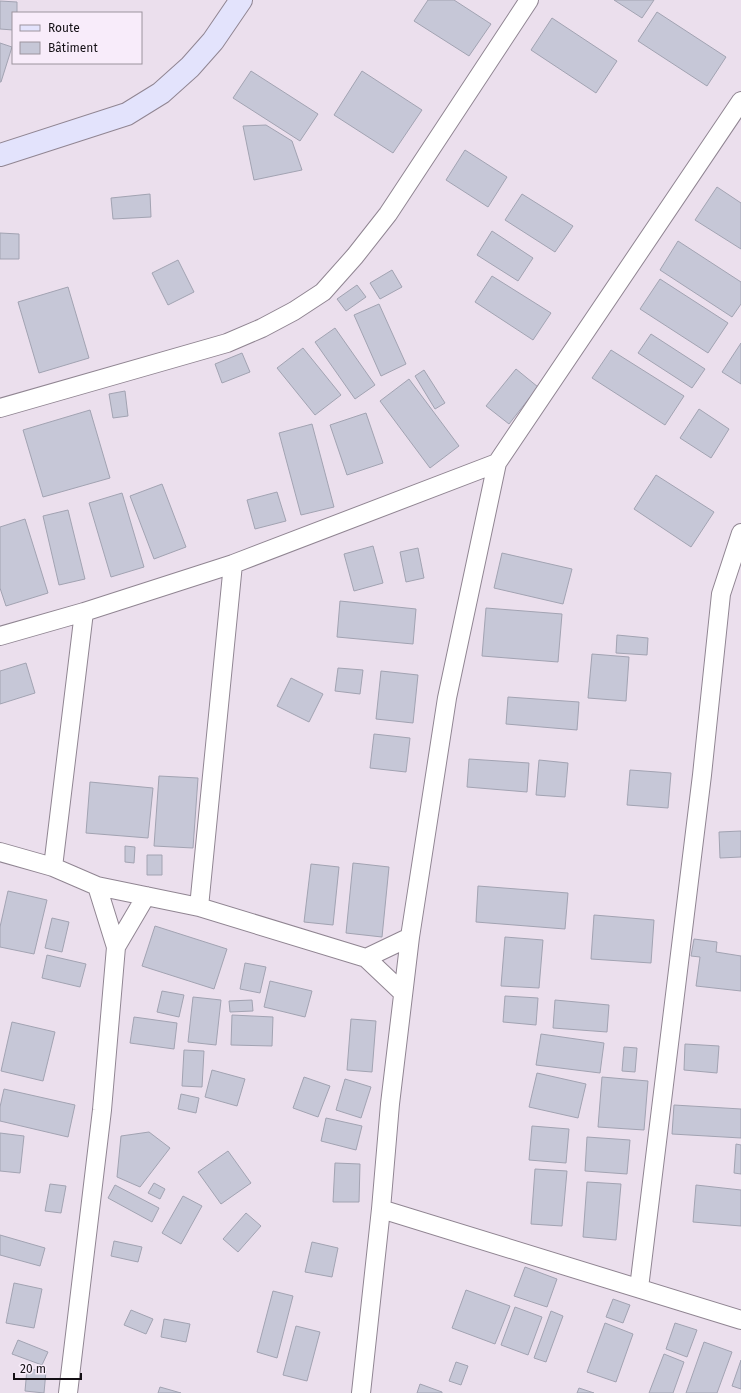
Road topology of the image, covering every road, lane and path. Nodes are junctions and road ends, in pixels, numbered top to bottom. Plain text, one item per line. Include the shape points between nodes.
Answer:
1 (241, 0) edge
2 (529, 0) edge
3 (741, 101) edge
4 (0, 155) edge
5 (0, 408) edge
6 (497, 463) junction
7 (741, 533) edge
8 (233, 564) junction
9 (84, 612) junction
10 (0, 636) edge
11 (0, 852) edge
12 (53, 867) junction
13 (97, 886) junction
14 (146, 896) junction
15 (199, 907) junction
16 (410, 938) junction
17 (116, 947) junction
18 (366, 958) junction
19 (403, 993) junction
20 (381, 1209) junction
21 (639, 1288) junction
22 (741, 1320) edge
23 (68, 1393) edge
24 (361, 1393) edge

1 - 4 street via 213,41 161,94 127,114
2 - 5 street via 388,214 323,292 275,322 227,342
3 - 6 street
6 - 8 street
6 - 16 street via 447,698
7 - 21 street via 721,594 702,775
8 - 9 street
8 - 15 street
9 - 10 street
9 - 12 street
11 - 12 street
12 - 13 street
13 - 14 street
13 - 17 street
14 - 15 street
14 - 17 street
15 - 18 street
16 - 18 street
16 - 19 street
17 - 23 street via 102,1110
18 - 19 street
19 - 20 street
20 - 21 street
20 - 24 street
21 - 22 street

